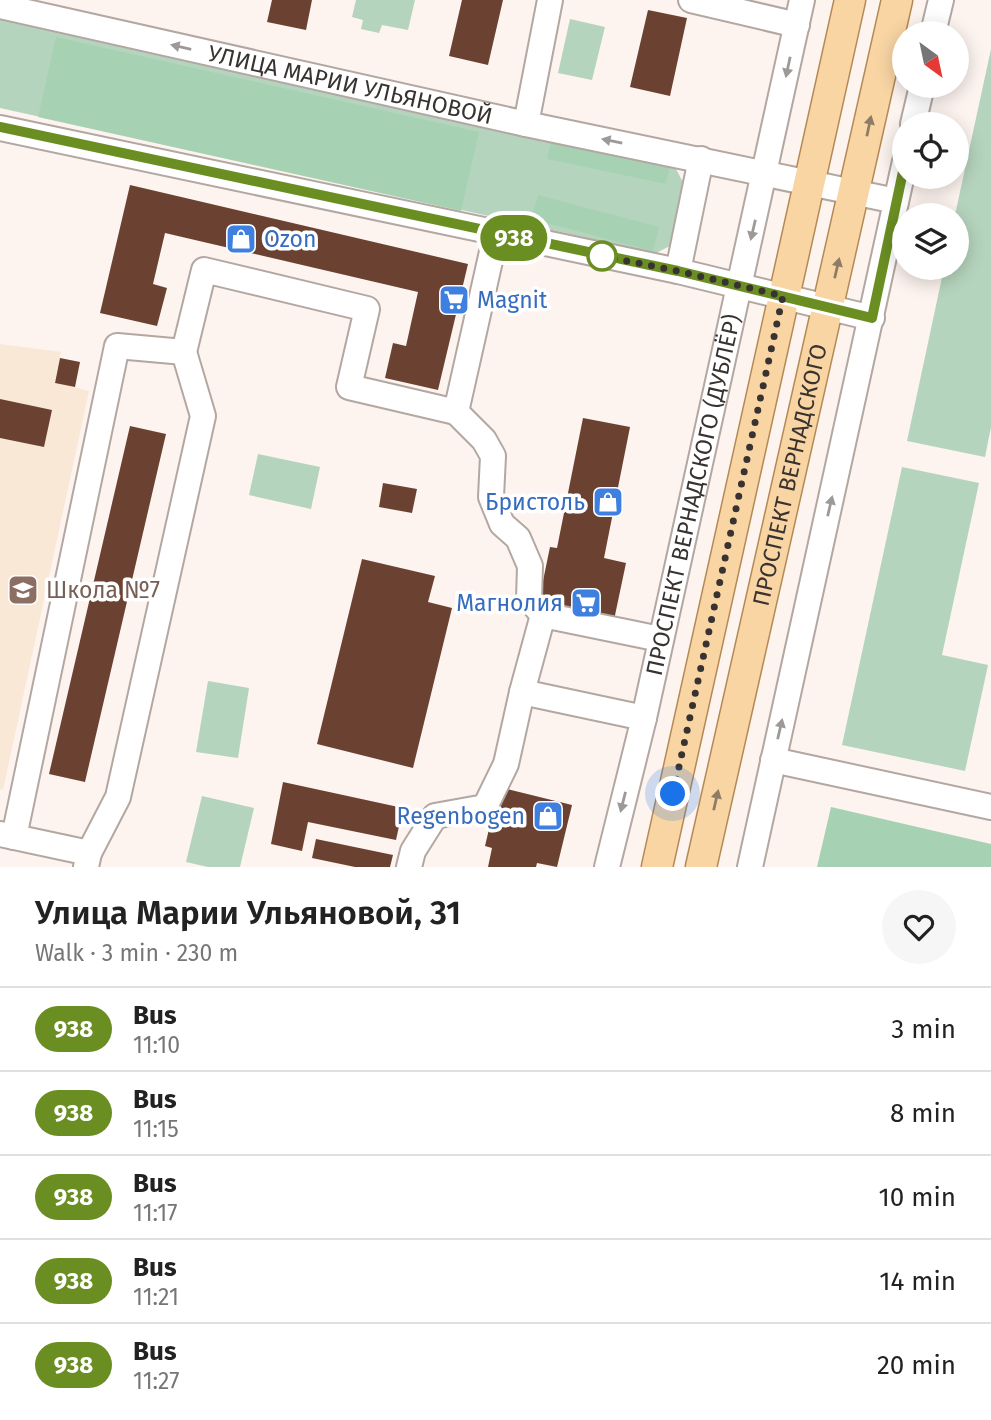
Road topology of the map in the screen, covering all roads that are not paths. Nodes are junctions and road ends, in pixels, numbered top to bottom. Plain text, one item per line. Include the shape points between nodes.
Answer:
1 (550, 0) edge
2 (691, 0) edge
3 (802, 0) edge
4 (850, 0) edge
5 (897, 0) edge
6 (941, 0) edge
7 (0, 6) edge
8 (936, 21) edge
9 (797, 25) junction
10 (526, 124) junction
11 (0, 128) edge
12 (701, 159) junction
13 (765, 173) junction
14 (810, 183) junction
15 (899, 189) edge
16 (854, 192) junction
17 (896, 201) junction
18 (496, 234) junction
19 (678, 271) junction
20 (740, 286) junction
21 (783, 296) junction
22 (829, 307) junction
23 (872, 318) junction
24 (184, 352) junction
25 (456, 412) junction
26 (543, 615) junction
27 (660, 639) junction
28 (522, 692) junction
29 (644, 718) junction
30 (773, 760) junction
31 (991, 807) edge
32 (7, 835) edge
33 (88, 860) edge
34 (410, 867) edge
35 (607, 867) edge
36 (657, 867) edge
37 (701, 867) edge
38 (750, 867) edge

1 - 10 street
2 - 9 street
3 - 9 street, ПРОСПЕКТ ВЕРНАДСКОГО (ДУБЛЁР)
4 - 14 main road, ПРОСПЕКТ ВЕРНАДСКОГО
16 -> 5 main road, ПРОСПЕКТ ВЕРНАДСКОГО
6 - 8 street
10 -> 7 street, УЛИЦА МАРИИ УЛЬЯНОВОЙ
9 -> 13 street, ПРОСПЕКТ ВЕРНАДСКОГО (ДУБЛЁР)
12 -> 10 street, УЛИЦА МАРИИ УЛЬЯНОВОЙ
11 - 18 street
12 - 13 street, УЛИЦА МАРИИ УЛЬЯНОВОЙ
12 - 19 street
13 - 14 street, УЛИЦА МАРИИ УЛЬЯНОВОЙ
13 -> 20 street, ПРОСПЕКТ ВЕРНАДСКОГО (ДУБЛЁР)
14 - 16 street, УЛИЦА МАРИИ УЛЬЯНОВОЙ
14 - 21 main road, ПРОСПЕКТ ВЕРНАДСКОГО
15 - 17 street
16 - 17 street, УЛИЦА МАРИИ УЛЬЯНОВОЙ
22 -> 16 main road, ПРОСПЕКТ ВЕРНАДСКОГО
17 - 23 street
18 - 19 street
18 - 25 street
19 - 20 street
20 - 21 street
20 - 27 street, ПРОСПЕКТ ВЕРНАДСКОГО (ДУБЛЁР)
21 - 22 street
21 - 36 main road, ПРОСПЕКТ ВЕРНАДСКОГО
22 - 23 street
37 -> 22 main road, ПРОСПЕКТ ВЕРНАДСКОГО
30 -> 23 street
24 - 25 street via 204,270 367,309 349,387
24 - 32 street via 117,346
24 - 33 street via 203,416 118,797
25 - 26 street via 493,456 491,497 502,524 518,537 530,566 528,599
26 - 27 street
26 - 28 street
27 - 29 street, ПРОСПЕКТ ВЕРНАДСКОГО (ДУБЛЁР)
28 - 29 street
28 - 34 street via 506,764 485,807 435,816 413,851
29 -> 35 street, ПРОСПЕКТ ВЕРНАДСКОГО (ДУБЛЁР)
30 - 31 street
30 - 38 street
32 - 33 street

